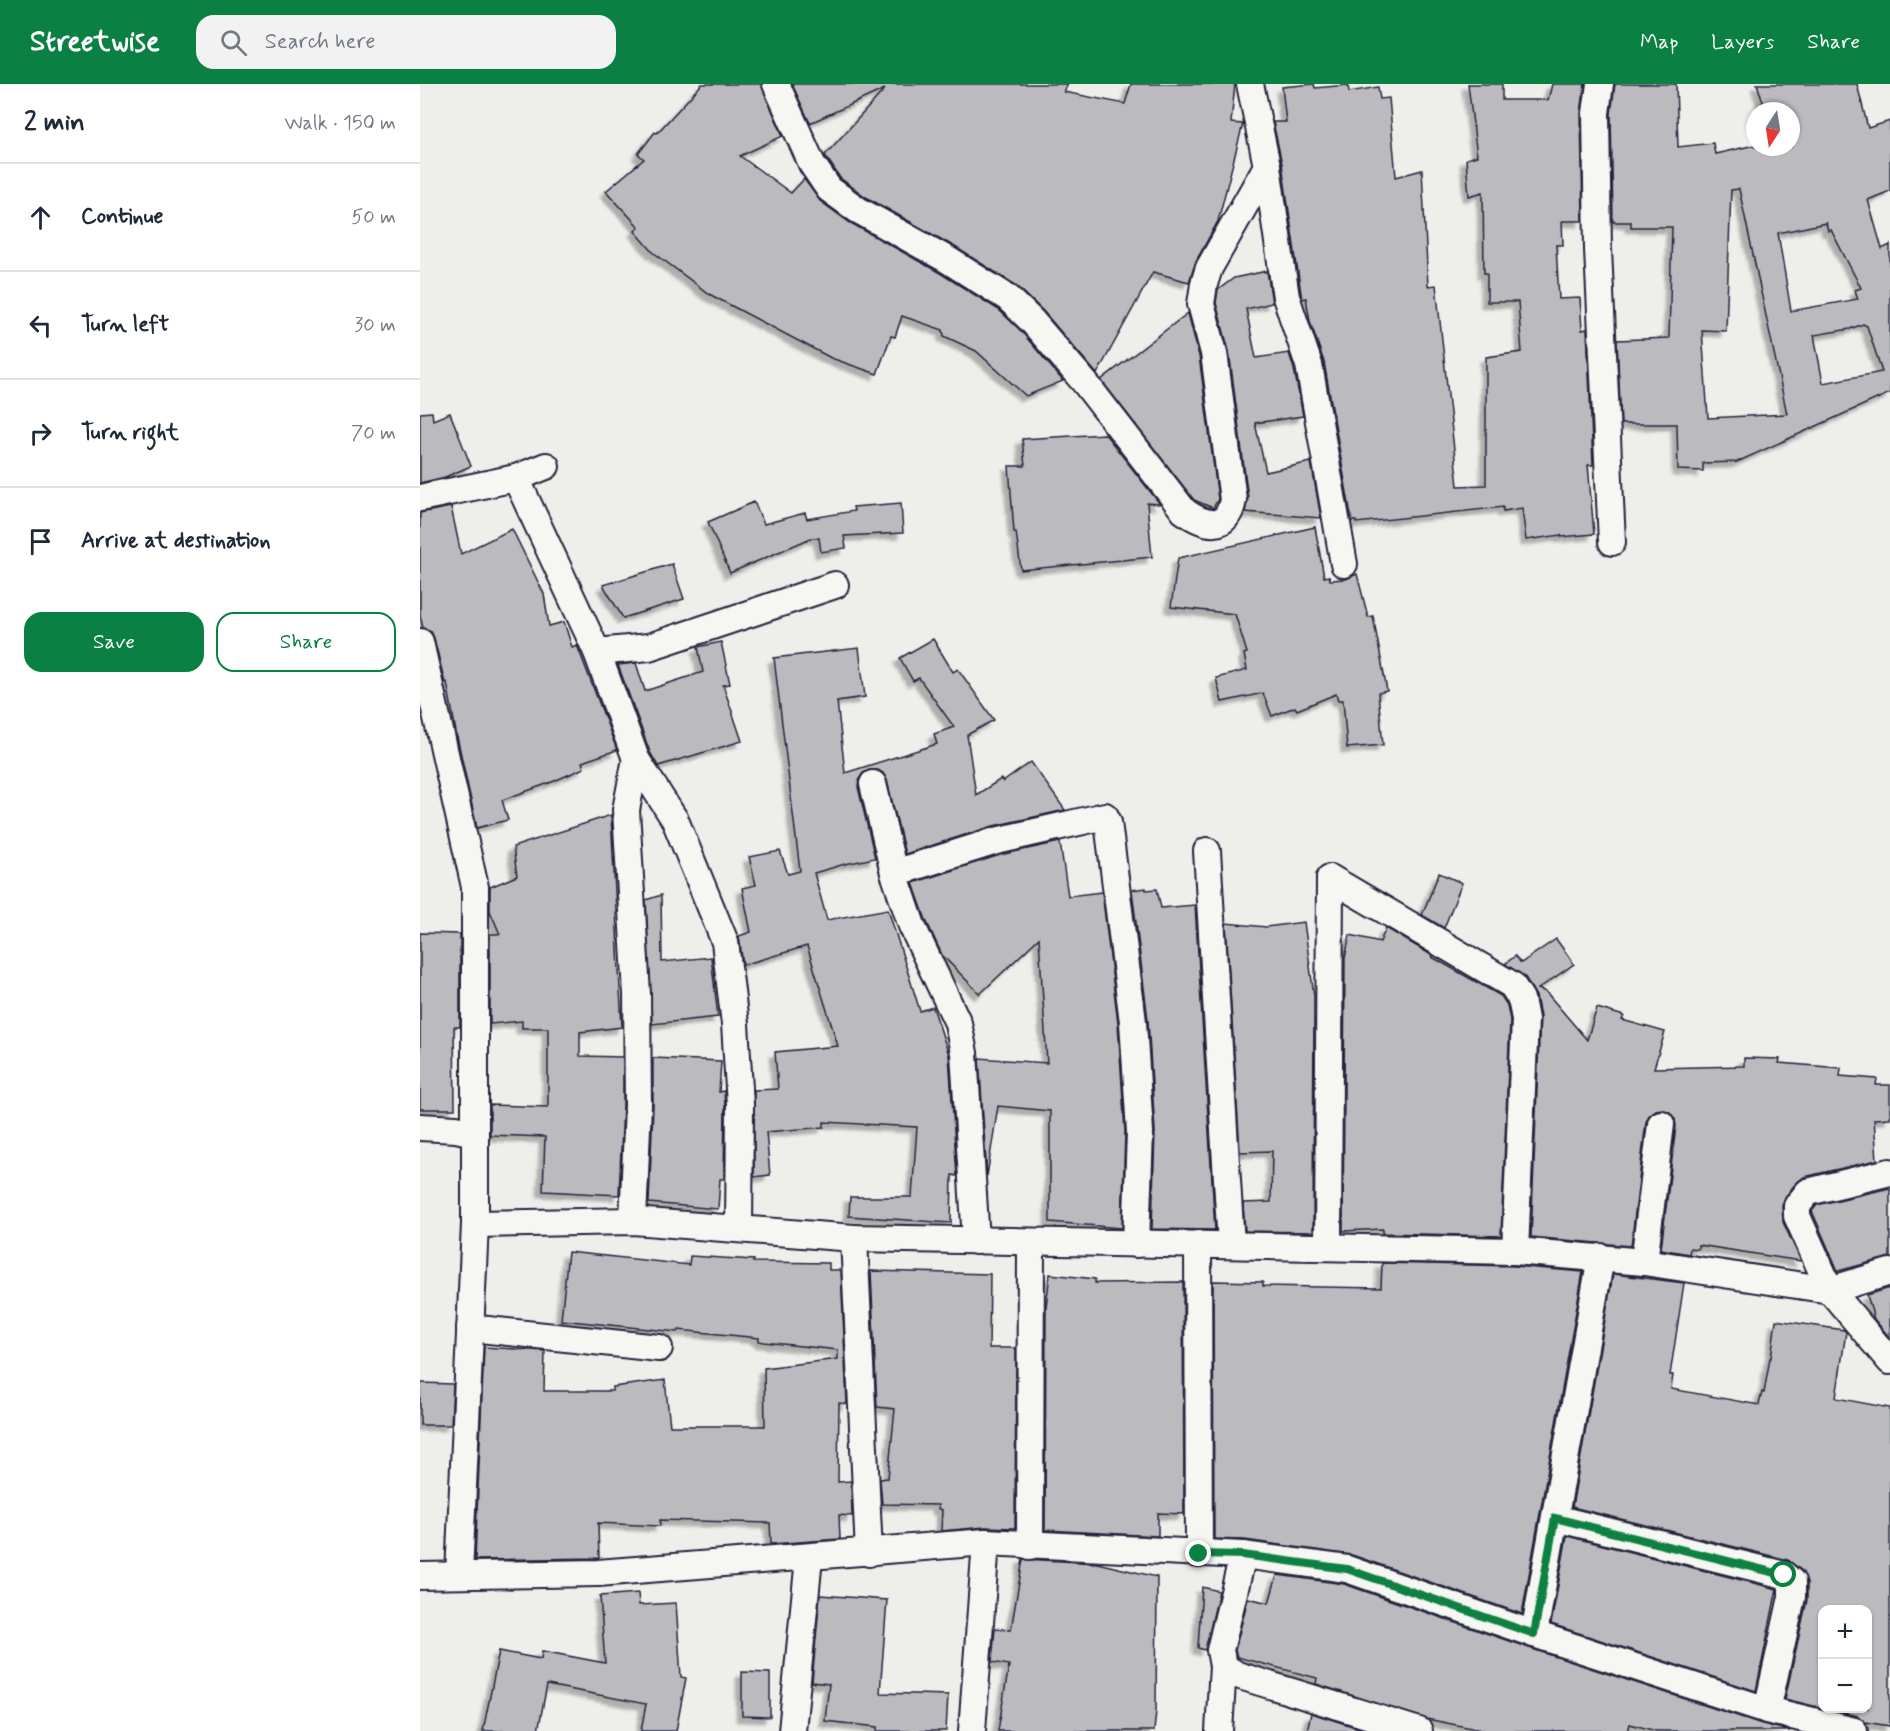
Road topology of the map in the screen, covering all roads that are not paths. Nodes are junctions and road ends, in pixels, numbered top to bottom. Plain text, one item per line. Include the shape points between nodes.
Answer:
1 (776, 84) edge
2 (1250, 84) edge
3 (1600, 84) edge
4 (1267, 166) junction
5 (546, 466) dead end
6 (516, 478) junction
7 (420, 498) edge
8 (1612, 542) dead end
9 (1344, 564) dead end
10 (835, 585) dead end
11 (420, 642) edge
12 (597, 652) junction
13 (636, 759) junction
14 (873, 784) dead end
15 (1207, 851) dead end
16 (894, 873) junction
17 (1661, 1124) dead end
18 (420, 1127) edge
19 (475, 1133) junction
20 (1890, 1172) edge
21 (633, 1221) junction
22 (475, 1224) junction
23 (739, 1229) junction
24 (854, 1238) junction
25 (976, 1241) junction
26 (1031, 1243) junction
27 (1136, 1244) junction
28 (1198, 1245) junction
29 (1231, 1245) junction
30 (1328, 1246) junction
31 (1515, 1251) junction
32 (1601, 1257) junction
33 (1644, 1262) junction
34 (1890, 1272) edge
35 (1830, 1290) junction
36 (470, 1328) junction
37 (659, 1348) dead end
38 (1890, 1361) edge
39 (1555, 1518) junction
40 (986, 1542) junction
41 (1030, 1546) junction
42 (869, 1553) junction
43 (1199, 1554) junction
44 (1243, 1555) junction
45 (809, 1558) junction
46 (459, 1575) junction
47 (420, 1576) edge
48 (1534, 1634) junction
49 (1223, 1666) junction
50 (1767, 1710) junction
51 (1798, 1724) edge
52 (792, 1731) edge
53 (972, 1731) edge
54 (1219, 1731) edge
55 (1419, 1731) edge
56 (1854, 1731) edge

1 - 4 street via 812,164 830,189 858,210 1008,298 1086,384 1184,511 1199,522 1223,520 1230,514 1233,500 1214,353 1201,304 1204,284 1209,268
2 - 4 street
3 - 8 street via 1596,113 1598,250
4 - 9 street via 1286,297 1309,364
5 - 6 street
6 - 7 street
6 - 12 street
10 - 12 street via 649,647
11 - 19 street via 475,887
12 - 13 street
13 - 21 street via 626,810 637,1005
13 - 23 street via 675,820 725,942 740,1105
14 - 16 street
15 - 29 street
16 - 25 street via 912,926 958,1023 964,1053
16 - 27 street via 996,840 1105,816 1133,1022 1140,1132
17 - 33 street
18 - 19 street
19 - 22 street
20 - 35 street via 1808,1192 1797,1206 1797,1216
21 - 22 street
21 - 23 street
22 - 36 street
23 - 24 street
24 - 25 street
24 - 42 street
25 - 26 street
26 - 27 street
26 - 41 street
27 - 28 street
28 - 29 street
28 - 43 street
29 - 30 street
30 - 31 street
30 - 31 street via 1330,878 1512,985 1521,999 1525,1018
31 - 32 street
32 - 33 street
32 - 39 street
33 - 35 street
34 - 35 street
35 - 38 street
36 - 37 street
36 - 46 street
39 - 48 street
39 - 50 street via 1784,1575 1792,1582
40 - 41 street
40 - 42 street
40 - 53 street
41 - 43 street
42 - 45 street
43 - 44 street
44 - 48 street via 1347,1569
44 - 49 street via 1220,1650
45 - 46 street via 598,1573
45 - 52 street
46 - 47 street
48 - 50 street
49 - 54 street
49 - 55 street via 1237,1675
50 - 51 street
51 - 56 street

